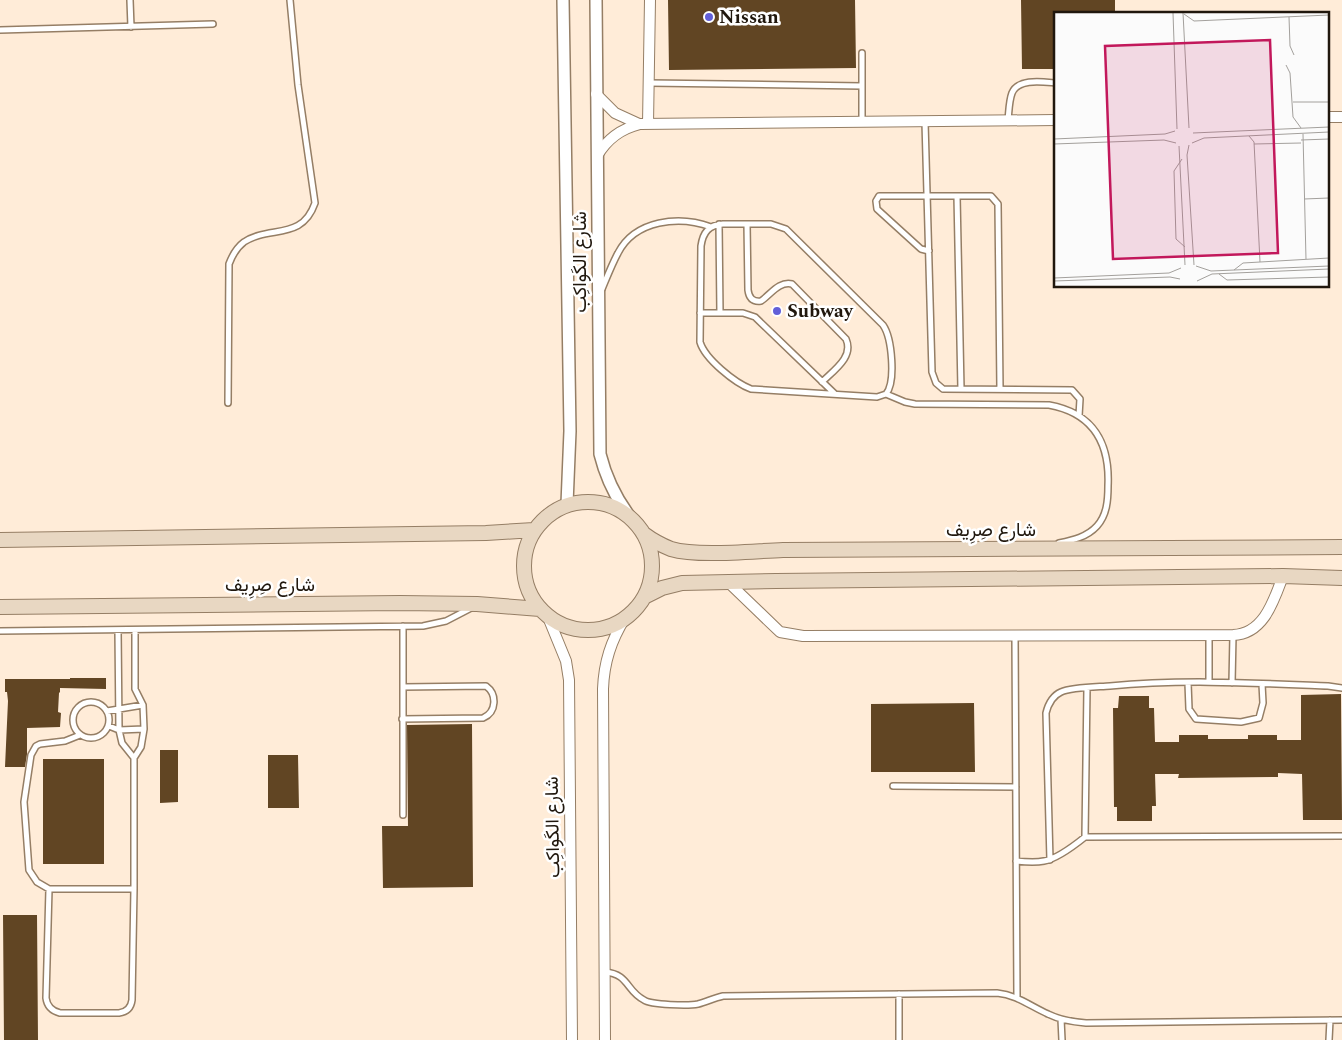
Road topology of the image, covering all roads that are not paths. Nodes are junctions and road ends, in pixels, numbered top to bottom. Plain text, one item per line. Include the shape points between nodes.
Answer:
1 (130, 0) edge
2 (290, 0) edge
3 (563, 0) edge
4 (596, 0) edge
5 (650, 0) edge
6 (213, 24) dead end
7 (131, 26) junction
8 (0, 30) edge
9 (862, 53) dead end
10 (649, 83) junction
11 (1054, 83) edge
12 (862, 86) junction
13 (596, 94) junction
14 (1007, 120) junction
15 (1054, 120) edge
16 (925, 121) junction
17 (862, 122) junction
18 (644, 124) junction
19 (597, 156) junction
20 (927, 196) junction
21 (957, 196) junction
22 (719, 224) junction
23 (747, 224) junction
24 (711, 227) junction
25 (929, 251) junction
26 (598, 298) junction
27 (720, 312) junction
28 (700, 313) junction
29 (822, 382) junction
30 (961, 389) junction
31 (1000, 389) junction
32 (886, 394) junction
33 (835, 395) junction
34 (228, 403) dead end
35 (1079, 416) junction
36 (567, 504) junction
37 (630, 517) junction
38 (534, 530) junction
39 (644, 534) junction
40 (0, 540) edge
41 (1342, 546) edge
42 (1033, 549) junction
43 (1283, 576) junction
44 (1342, 578) edge
45 (728, 582) junction
46 (644, 597) junction
47 (477, 604) junction
48 (0, 607) edge
49 (544, 613) junction
50 (625, 618) junction
51 (403, 626) junction
52 (118, 630) junction
53 (135, 630) junction
54 (0, 631) edge
55 (1208, 635) junction
56 (1233, 635) junction
57 (1015, 636) junction
58 (1209, 682) junction
59 (1232, 682) junction
60 (1188, 683) junction
61 (1262, 684) junction
62 (403, 687) junction
63 (1087, 688) junction
64 (1342, 688) edge
65 (143, 705) junction
66 (119, 709) junction
67 (107, 711) junction
68 (402, 719) junction
69 (109, 726) junction
70 (144, 729) junction
71 (119, 730) junction
72 (80, 735) junction
73 (134, 758) junction
74 (893, 786) dead end
75 (1016, 787) junction
76 (403, 815) dead end
77 (1342, 836) edge
78 (1085, 837) junction
79 (1050, 860) junction
80 (1016, 861) junction
81 (49, 888) junction
82 (134, 889) junction
83 (604, 972) junction
84 (899, 994) junction
85 (1017, 997) junction
86 (1062, 1019) junction
87 (1330, 1020) junction
88 (1342, 1020) edge
89 (572, 1040) edge
90 (605, 1040) edge
91 (899, 1040) edge
92 (1062, 1040) edge
93 (1329, 1040) edge

1 - 7 lane
2 - 34 lane via 315,203 304,222 294,228 244,242 234,252 229,264
3 - 36 street, شارع الكَواكِب via 570,440
4 - 13 street, شارع الكَواكِب
5 - 10 street
6 - 7 lane
7 - 8 lane
9 - 12 lane
10 - 12 lane
10 - 18 street
11 - 14 lane via 1027,82 1018,86 1013,91
12 - 17 lane
13 - 18 street via 615,113
13 - 19 street, شارع الكَواكِب
14 - 15 street
14 - 16 street
16 - 17 street
16 - 20 lane
17 - 18 street
18 - 19 street via 614,135
19 - 26 street, شارع الكَواكِب
20 - 21 lane
20 - 25 lane
20 - 25 lane via 879,196 876,201 877,210 921,249
21 - 30 lane
21 - 31 lane via 991,196 998,204
22 - 23 lane
22 - 24 lane
22 - 27 lane
23 - 29 lane via 750,298 762,301 780,285 792,284 846,339 849,346 846,357
23 - 32 lane via 771,224 786,229 883,324 891,347 890,385
24 - 26 lane via 689,222 662,222 636,232 618,252
24 - 28 lane via 704,233 701,246
25 - 30 lane via 932,372 936,383 943,389
26 - 37 street, شارع الكَواكِب via 600,454 610,488
27 - 28 lane
27 - 29 lane via 743,313 760,320
28 - 33 lane via 700,342 704,352 745,386 764,391
29 - 33 lane
30 - 31 lane
31 - 35 lane via 1072,390 1080,400
32 - 33 lane via 880,397
32 - 35 lane via 915,404 1060,407
35 - 42 lane via 1095,430 1105,452 1106,510 1096,527 1082,537
36 - 37 main road via 600,502
36 - 38 main road via 554,510
37 - 39 main road
38 - 40 main road
38 - 49 main road via 526,545 525,579 530,595
39 - 42 main road, شارع صِرِيف via 657,543 687,552
39 - 46 main road via 652,566
41 - 42 main road, شارع صِرِيف
43 - 44 main road
43 - 45 main road
43 - 56 street via 1270,611 1252,629
45 - 46 main road via 672,585
45 - 57 street via 780,632 803,636
46 - 50 main road
47 - 48 main road, شارع صِرِيف
47 - 49 main road, شارع صِرِيف
47 - 51 lane via 446,621
49 - 50 main road via 560,624 586,630 600,629
49 - 89 street, شارع الكَواكِب via 566,661 569,680
50 - 83 street via 606,659 603,689
51 - 53 lane
51 - 62 lane
52 - 53 lane
52 - 54 lane
52 - 66 lane
53 - 65 lane via 135,689
55 - 56 street
55 - 57 street
55 - 58 lane
56 - 59 lane
57 - 75 lane
58 - 59 lane
58 - 60 lane
59 - 61 lane
60 - 61 lane via 1189,709 1196,719 1241,722 1259,718 1263,703
60 - 63 lane
61 - 64 lane
62 - 68 lane
62 - 68 lane via 486,686 493,694 493,710 483,718
63 - 78 lane
63 - 79 lane via 1060,692 1048,704 1046,713
65 - 66 lane
65 - 70 lane
66 - 67 lane
66 - 71 lane
67 - 69 lane
67 - 72 lane via 94,702 77,708 73,719
68 - 76 lane
69 - 71 lane
69 - 72 lane via 98,737
70 - 71 lane
70 - 73 lane via 141,748
71 - 73 lane via 125,748
72 - 81 lane via 65,741 40,744 31,755 24,794 27,863 37,882
73 - 82 lane
74 - 75 lane
75 - 80 lane
77 - 78 lane
78 - 79 lane
79 - 80 lane
80 - 85 lane
81 - 82 lane
81 - 82 lane via 46,998 53,1011 60,1013 127,1011 131,1004
83 - 84 lane via 619,975 642,1000 656,1004 698,1004 723,996
83 - 90 street
84 - 85 lane via 996,993
84 - 91 lane
85 - 86 lane
86 - 87 lane via 1086,1023
86 - 92 lane
87 - 88 lane
87 - 93 lane

